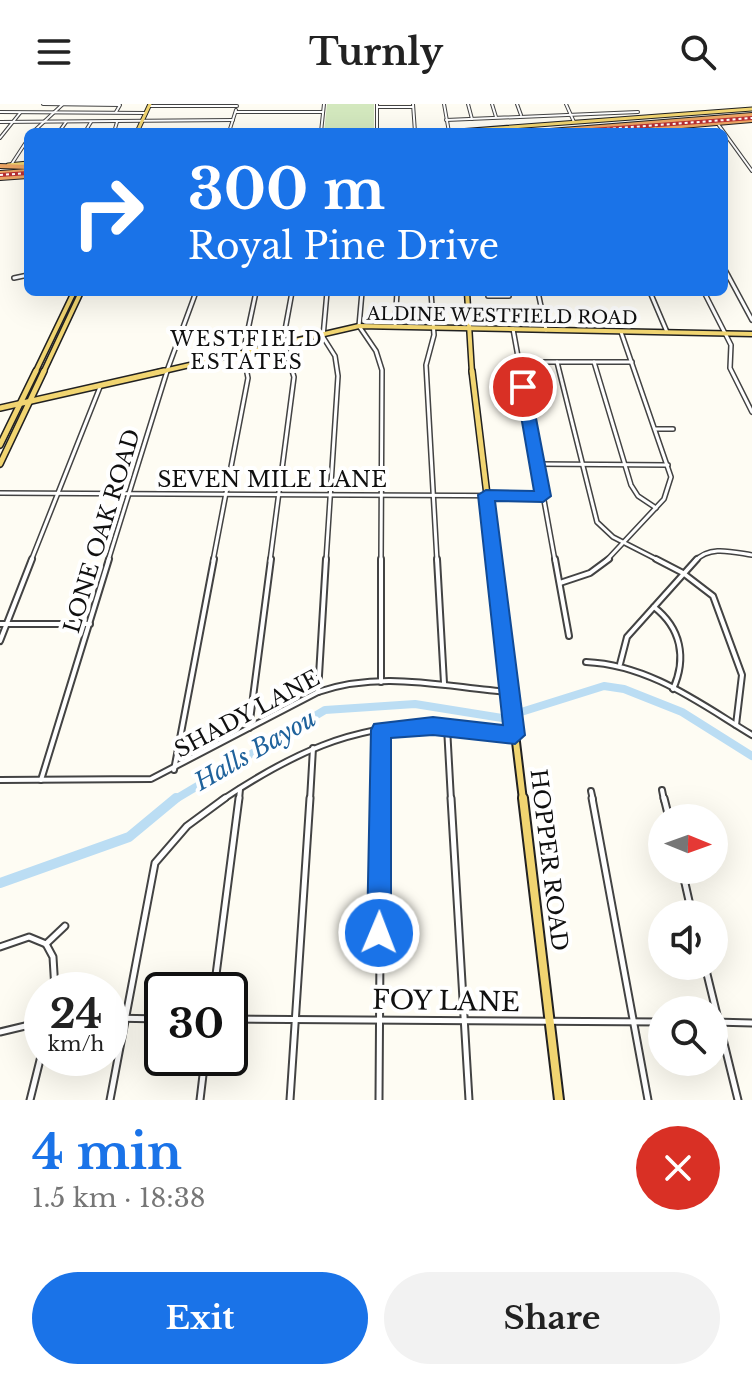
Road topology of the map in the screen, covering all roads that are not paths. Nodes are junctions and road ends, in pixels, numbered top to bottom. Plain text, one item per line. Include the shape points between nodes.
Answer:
1 (43, 104) edge
2 (63, 104) edge
3 (109, 104) edge
4 (324, 104) edge
5 (444, 104) edge
6 (468, 104) edge
7 (492, 104) edge
8 (517, 104) edge
9 (566, 104) edge
10 (588, 104) edge
11 (611, 104) edge
12 (633, 104) edge
13 (151, 105) edge
14 (238, 105) edge
15 (377, 106) edge
16 (413, 106) edge
17 (543, 109) dead end
18 (752, 109) edge
19 (0, 112) edge
20 (236, 112) junction
21 (323, 112) junction
22 (615, 112) junction
23 (638, 112) junction
24 (20, 113) junction
25 (57, 113) junction
26 (116, 113) junction
27 (146, 113) junction
28 (569, 113) junction
29 (593, 113) junction
30 (545, 114) junction
31 (521, 115) junction
32 (496, 117) junction
33 (642, 117) junction
34 (472, 119) junction
35 (752, 119) edge
36 (143, 120) junction
37 (233, 120) junction
38 (446, 120) junction
39 (0, 122) edge
40 (12, 122) junction
41 (41, 122) junction
42 (66, 122) junction
43 (91, 122) junction
44 (117, 122) junction
45 (574, 122) junction
46 (718, 124) junction
47 (36, 128) edge
48 (62, 128) edge
49 (87, 128) edge
50 (115, 128) edge
51 (141, 128) edge
52 (230, 128) edge
53 (321, 128) edge
54 (377, 128) edge
55 (415, 128) edge
56 (447, 128) edge
57 (498, 128) edge
58 (603, 128) edge
59 (647, 128) edge
60 (673, 128) edge
61 (721, 128) edge
62 (0, 138) edge
63 (728, 138) edge
64 (24, 145) edge
65 (11, 165) junction
66 (0, 166) edge
67 (24, 170) edge
68 (24, 170) edge
69 (752, 171) edge
70 (24, 172) edge
71 (0, 177) edge
72 (728, 275) edge
73 (24, 276) edge
74 (14, 278) dead end
75 (72, 296) edge
76 (79, 296) edge
77 (195, 296) edge
78 (255, 296) edge
79 (291, 296) edge
80 (327, 296) edge
81 (362, 296) edge
82 (397, 296) edge
83 (431, 296) edge
84 (467, 296) edge
85 (539, 296) edge
86 (652, 296) edge
87 (706, 296) edge
88 (62, 317) junction
89 (69, 317) junction
90 (752, 320) edge
91 (359, 326) junction
92 (395, 326) junction
93 (433, 327) junction
94 (471, 328) junction
95 (513, 329) junction
96 (546, 330) junction
97 (621, 332) junction
98 (667, 332) junction
99 (726, 334) junction
100 (752, 334) edge
101 (323, 335) junction
102 (284, 344) junction
103 (243, 353) junction
104 (518, 362) junction
105 (557, 362) junction
106 (594, 362) junction
107 (632, 362) junction
108 (167, 371) junction
109 (100, 387) junction
110 (35, 390) junction
111 (50, 398) junction
112 (29, 403) junction
113 (20, 405) junction
114 (0, 410) edge
115 (752, 412) edge
116 (14, 416) junction
117 (655, 429) junction
118 (673, 429) dead end
119 (0, 445) edge
120 (0, 464) edge
121 (537, 464) junction
122 (580, 464) junction
123 (624, 464) junction
124 (668, 465) junction
125 (0, 493) edge
126 (57, 493) junction
127 (129, 494) junction
128 (226, 494) junction
129 (278, 494) junction
130 (329, 494) junction
131 (382, 495) junction
132 (434, 495) junction
133 (486, 495) junction
134 (543, 496) junction
135 (656, 508) junction
136 (623, 543) junction
137 (752, 555) edge
138 (683, 573) junction
139 (560, 583) junction
140 (654, 607) junction
141 (3, 624) edge
142 (90, 624) junction
143 (569, 636) dead end
144 (0, 641) edge
145 (586, 662) dead end
146 (620, 664) junction
147 (381, 682) junction
148 (444, 683) junction
149 (673, 689) junction
150 (318, 692) junction
151 (510, 696) junction
152 (736, 725) junction
153 (447, 727) junction
154 (249, 729) junction
155 (381, 730) junction
156 (514, 732) junction
157 (752, 735) edge
158 (313, 748) junction
159 (174, 770) junction
160 (0, 780) edge
161 (41, 780) junction
162 (240, 789) junction
163 (662, 790) dead end
164 (591, 791) dead end
165 (666, 804) edge
166 (65, 926) dead end
167 (46, 944) junction
168 (0, 947) edge
169 (55, 972) edge
170 (216, 972) edge
171 (128, 1008) edge
172 (248, 1019) edge
173 (295, 1020) junction
174 (378, 1020) junction
175 (465, 1020) junction
176 (550, 1022) junction
177 (634, 1022) junction
178 (648, 1022) edge
179 (728, 1022) edge
180 (752, 1023) edge
181 (24, 1026) edge
182 (0, 1032) edge
183 (728, 1065) edge
184 (36, 1076) edge
185 (115, 1076) edge
186 (203, 1076) edge
187 (30, 1100) edge
188 (110, 1100) edge
189 (200, 1100) edge
190 (290, 1100) edge
191 (379, 1100) edge
192 (469, 1100) edge
193 (559, 1100) edge
194 (648, 1100) edge
195 (738, 1100) edge

1 - 2 street
2 - 3 street
2 - 25 street
3 - 26 street via 120,106
4 - 21 street
5 - 38 street
6 - 34 street
7 - 32 street
8 - 31 street
9 - 28 street
10 - 29 street
11 - 22 street
12 - 23 street
13 - 14 street
13 - 27 main road
13 - 36 main road
14 - 20 street
15 - 16 street
15 - 54 street
16 - 55 street
17 - 30 street
18 - 33 main road
19 - 24 street
20 - 21 street
20 - 37 street
21 - 53 street
22 - 23 street
22 - 29 street
23 - 33 street
24 - 25 street
24 - 40 street
25 - 26 street
25 - 41 street
26 - 27 street
27 - 36 main road
28 - 29 street
28 - 30 street
28 - 45 street
30 - 31 street
31 - 32 street
32 - 34 street
33 - 45 main road
34 - 38 street
35 - 46 main road
35 - 58 highway
35 - 59 highway
36 - 37 street
36 - 44 street
36 - 51 main road
37 - 52 street
38 - 56 street
39 - 40 street
40 - 41 street
40 - 62 street
41 - 42 street
41 - 47 street
42 - 43 street
42 - 48 street
43 - 44 street
43 - 49 street
44 - 50 street
45 - 57 main road
46 - 60 main road
46 - 61 street
63 - 69 street
64 - 65 street
65 - 66 main road
65 - 67 main road
66 - 68 highway
70 - 71 highway
72 - 90 street
73 - 74 street
75 - 88 main road
76 - 89 main road
77 - 108 street, LONE OAK ROAD
78 - 103 street
79 - 102 street
80 - 101 street
81 - 91 street
82 - 92 street
83 - 93 street
84 - 94 main road, HOPPER ROAD
85 - 96 street
86 - 98 street
87 - 99 street
88 - 89 main road
88 - 113 main road
89 - 110 main road
91 - 92 main road, ALDINE WESTFIELD ROAD
91 - 101 main road, ALDINE WESTFIELD ROAD
91 - 131 street via 382,370
92 - 93 main road, ALDINE WESTFIELD ROAD
93 - 94 main road, ALDINE WESTFIELD ROAD
93 - 132 street via 426,365
94 - 95 main road, ALDINE WESTFIELD ROAD
94 - 133 main road, HOPPER ROAD
95 - 96 main road, ALDINE WESTFIELD ROAD
95 - 104 street
96 - 97 main road, ALDINE WESTFIELD ROAD
97 - 98 main road, ALDINE WESTFIELD ROAD
97 - 107 street
98 - 99 main road, ALDINE WESTFIELD ROAD
99 - 100 main road, ALDINE WESTFIELD ROAD
99 - 115 street via 732,348 730,368
101 - 102 main road, ALDINE WESTFIELD ROAD
101 - 130 street via 335,356 338,376
102 - 103 main road, ALDINE WESTFIELD ROAD
102 - 129 street via 294,377
103 - 108 main road, ALDINE WESTFIELD ROAD
103 - 128 street via 248,378
104 - 105 street
104 - 121 street
105 - 106 street
105 - 122 street
106 - 107 street
106 - 123 street
107 - 117 street
108 - 109 main road, ALDINE WESTFIELD ROAD
108 - 127 street, LONE OAK ROAD
109 - 111 main road, ALDINE WESTFIELD ROAD
109 - 126 street
110 - 111 main road via 37,396
110 - 112 main road
111 - 112 main road, ALDINE WESTFIELD ROAD
112 - 113 main road, ALDINE WESTFIELD ROAD
112 - 120 main road
113 - 114 main road, ALDINE WESTFIELD ROAD
113 - 116 main road
114 - 116 main road
116 - 119 main road
117 - 118 street
117 - 124 street
121 - 122 street
121 - 134 street
122 - 123 street
122 - 136 street via 597,522
123 - 124 street
123 - 135 street via 635,494
124 - 135 street via 670,488
125 - 126 street, SEVEN MILE LANE
126 - 127 street, SEVEN MILE LANE
126 - 141 street
127 - 128 street, SEVEN MILE LANE
127 - 142 street, LONE OAK ROAD
128 - 129 street, SEVEN MILE LANE
128 - 159 street
129 - 130 street, SEVEN MILE LANE
129 - 154 street
130 - 131 street, SEVEN MILE LANE
130 - 150 street
131 - 132 street, SEVEN MILE LANE
131 - 147 street
132 - 133 street, SEVEN MILE LANE
132 - 148 street
133 - 134 street, SEVEN MILE LANE
133 - 151 main road, HOPPER ROAD
134 - 139 street
135 - 136 street
136 - 138 street
136 - 139 street via 589,576
137 - 138 street via 710,551
138 - 140 street
138 - 152 street via 710,593 723,616 743,680
139 - 143 street
140 - 146 street via 623,644
140 - 149 street via 670,620 680,646 682,671
141 - 142 street
141 - 144 street
142 - 161 street, LONE OAK ROAD
145 - 146 street
146 - 149 street
147 - 148 street, SHADY LANE
147 - 150 street, SHADY LANE
148 - 151 street, SHADY LANE
149 - 152 street
150 - 154 street, SHADY LANE
151 - 156 main road, HOPPER ROAD
152 - 157 street
153 - 155 street
153 - 156 street
153 - 175 street
154 - 159 street, SHADY LANE
155 - 158 street via 339,735
155 - 174 street
156 - 176 main road, HOPPER ROAD
158 - 162 street
158 - 173 street
159 - 161 street, SHADY LANE via 129,782
160 - 161 street, SHADY LANE
162 - 170 street
162 - 171 street via 200,816 158,857
163 - 165 street
164 - 177 street
166 - 167 street
167 - 168 street via 29,937
167 - 169 street
172 - 173 street, FOY LANE
173 - 174 street, FOY LANE
173 - 190 street
174 - 175 street, FOY LANE
174 - 191 street
175 - 176 street, FOY LANE
175 - 192 street
176 - 177 street, FOY LANE
176 - 193 main road, HOPPER ROAD
177 - 178 street, FOY LANE
177 - 194 street
179 - 180 street
181 - 182 street
183 - 195 street
184 - 187 street
185 - 188 street
186 - 189 street

